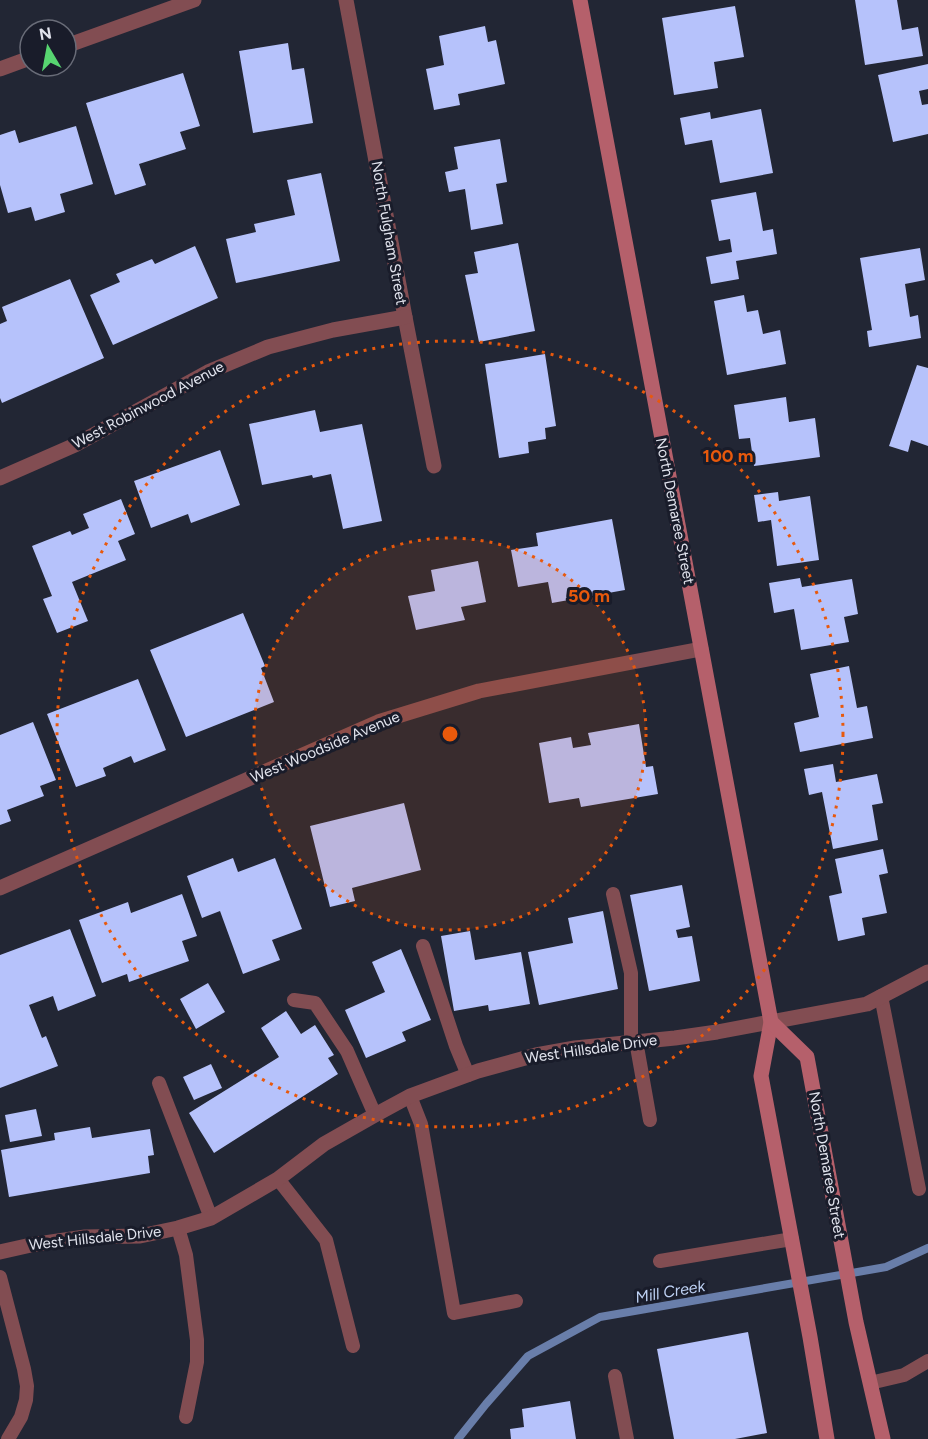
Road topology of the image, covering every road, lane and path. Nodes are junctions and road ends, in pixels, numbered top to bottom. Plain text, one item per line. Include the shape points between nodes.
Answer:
1 (194, 0) edge
2 (346, 0) edge
3 (580, 0) edge
4 (78, 42) edge
5 (18, 62) edge
6 (0, 69) edge
7 (405, 317) junction
8 (434, 466) dead end
9 (0, 478) edge
10 (701, 649) junction
11 (0, 888) edge
12 (613, 894) dead end
13 (423, 946) dead end
14 (928, 972) edge
15 (881, 996) junction
16 (294, 1000) dead end
17 (771, 1022) junction
18 (634, 1042) junction
19 (468, 1075) junction
20 (159, 1083) dead end
21 (410, 1096) junction
22 (375, 1114) junction
23 (650, 1120) dead end
24 (278, 1179) junction
25 (920, 1189) dead end
26 (212, 1218) junction
27 (178, 1228) junction
28 (792, 1239) junction
29 (0, 1252) edge
30 (660, 1261) dead end
31 (0, 1277) edge
32 (516, 1301) dead end
33 (352, 1346) dead end
34 (928, 1361) edge
35 (615, 1376) dead end
36 (870, 1383) junction
37 (186, 1417) dead end
38 (8, 1439) edge
39 (627, 1439) edge
40 (827, 1439) edge
41 (883, 1439) edge

1 - 4 street
2 - 7 street, North Fulgham Street
3 - 10 main road, North Demaree Street
5 - 6 street
7 - 8 street, North Fulgham Street
7 - 9 street, West Robinwood Avenue via 268,347 208,372 75,445
10 - 11 street, West Woodside Avenue via 479,691 378,722
10 - 17 main road, North Demaree Street
12 - 18 lane via 631,973
13 - 19 lane
14 - 15 street, West Hillsdale Drive
15 - 17 street, West Hillsdale Drive via 867,1004
15 - 25 lane
16 - 22 lane via 315,1003 347,1051
17 - 18 street, West Hillsdale Drive
17 - 28 main road, North Demaree Street via 761,1076
17 - 36 main road, North Demaree Street via 807,1057
18 - 19 street, West Hillsdale Drive via 536,1055
18 - 23 lane
19 - 21 street, West Hillsdale Drive
20 - 26 lane
21 - 22 street, West Hillsdale Drive
21 - 32 lane via 421,1124 454,1313
22 - 24 street, West Hillsdale Drive via 324,1144
24 - 26 street, West Hillsdale Drive
24 - 33 lane via 326,1240
26 - 27 street, West Hillsdale Drive
27 - 29 street, West Hillsdale Drive via 140,1236 85,1237
27 - 37 lane via 186,1256 197,1340 197,1362
28 - 30 lane
28 - 40 main road, North Demaree Street
31 - 38 lane via 27,1386 21,1417
34 - 36 lane via 904,1375
35 - 39 lane
36 - 41 main road, North Demaree Street

